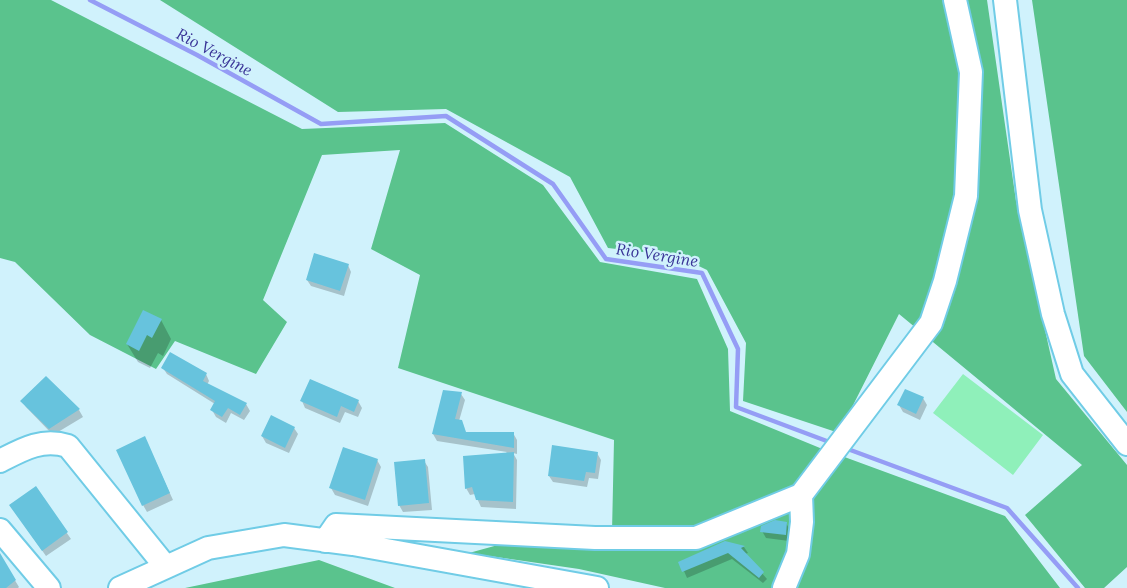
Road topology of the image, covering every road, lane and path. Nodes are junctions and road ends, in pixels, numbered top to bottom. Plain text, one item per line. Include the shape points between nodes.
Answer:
1 (955, 0) edge
2 (1005, 0) edge
3 (1127, 444) edge
4 (0, 461) edge
5 (801, 495) junction
6 (0, 530) edge
7 (325, 540) junction
8 (166, 567) junction
9 (550, 584) edge
10 (49, 588) edge
11 (120, 588) edge
12 (597, 588) edge
13 (784, 588) edge

1 - 5 street via 971,72 966,196 945,281 931,323
2 - 3 street via 1030,210 1053,314 1072,374
4 - 8 street via 47,442 68,446
5 - 7 street via 696,538 595,538 336,525
5 - 13 street via 798,554
6 - 10 street
7 - 8 street via 284,536 208,548
7 - 9 street
8 - 11 street
9 - 12 street

